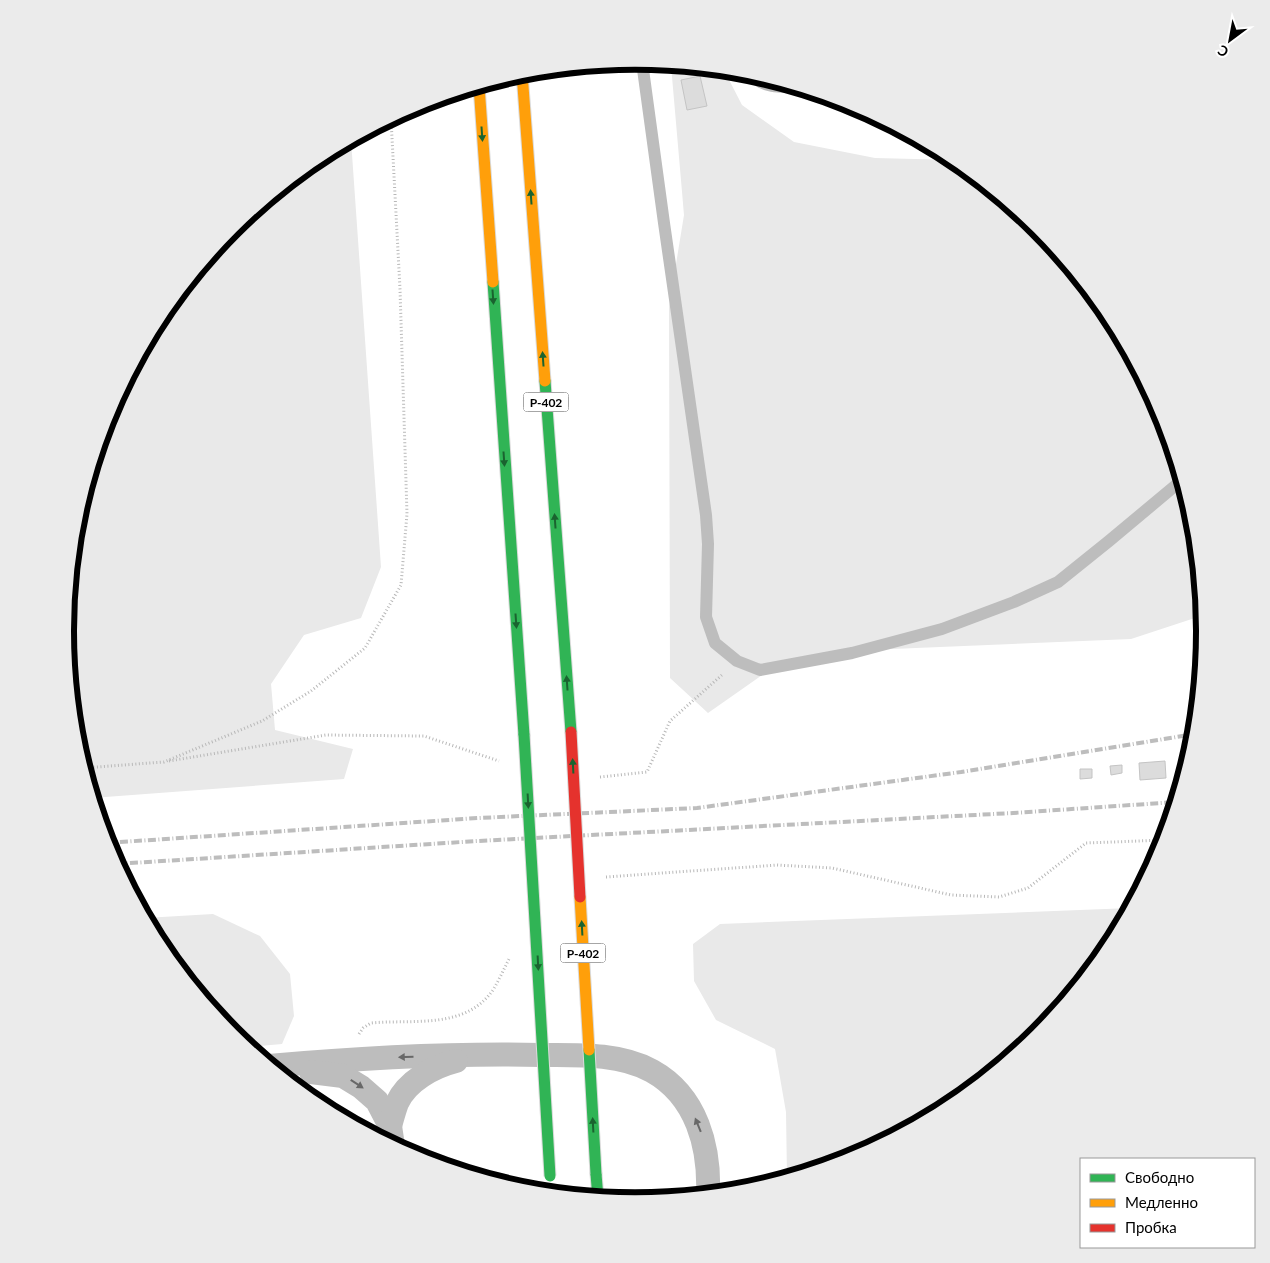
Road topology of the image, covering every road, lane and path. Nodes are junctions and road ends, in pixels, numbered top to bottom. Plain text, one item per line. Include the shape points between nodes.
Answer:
1 (643, 70) edge
2 (523, 82) edge
3 (479, 92) edge
4 (390, 126) edge
5 (1177, 485) edge
6 (737, 661) junction
7 (164, 762) junction
8 (505, 763) dead end
9 (91, 767) edge
10 (598, 777) dead end
11 (1156, 840) edge
12 (600, 877) dead end
13 (510, 956) dead end
14 (498, 1054) junction
15 (352, 1059) junction
16 (279, 1065) edge
17 (286, 1071) edge
18 (392, 1136) edge
19 (551, 1181) dead end
20 (708, 1188) edge
21 (597, 1192) edge

1 - 6 lane via 706,514 706,617 715,643
21 -> 2 main road, Р-402, bridge via 571,732
3 -> 19 main road, bridge
4 - 7 path via 400,289 407,514 401,585 365,648 311,691 262,720
5 - 6 lane via 1058,582 1014,602 942,629 852,653 760,670
6 - 10 path via 670,721 646,772
7 - 8 path via 326,735 424,736
7 - 9 path
11 - 12 path via 1086,843 1028,888 999,897 951,895 832,868 777,865
13 - 15 path via 492,990 477,1006 458,1016 438,1020 372,1022 363,1028
14 -> 15 street
14 - 18 street via 450,1062 420,1077 398,1102
20 -> 14 street via 704,1139 691,1109 677,1090 652,1071 625,1060
15 - 16 street
17 -> 18 street via 343,1076 377,1102

